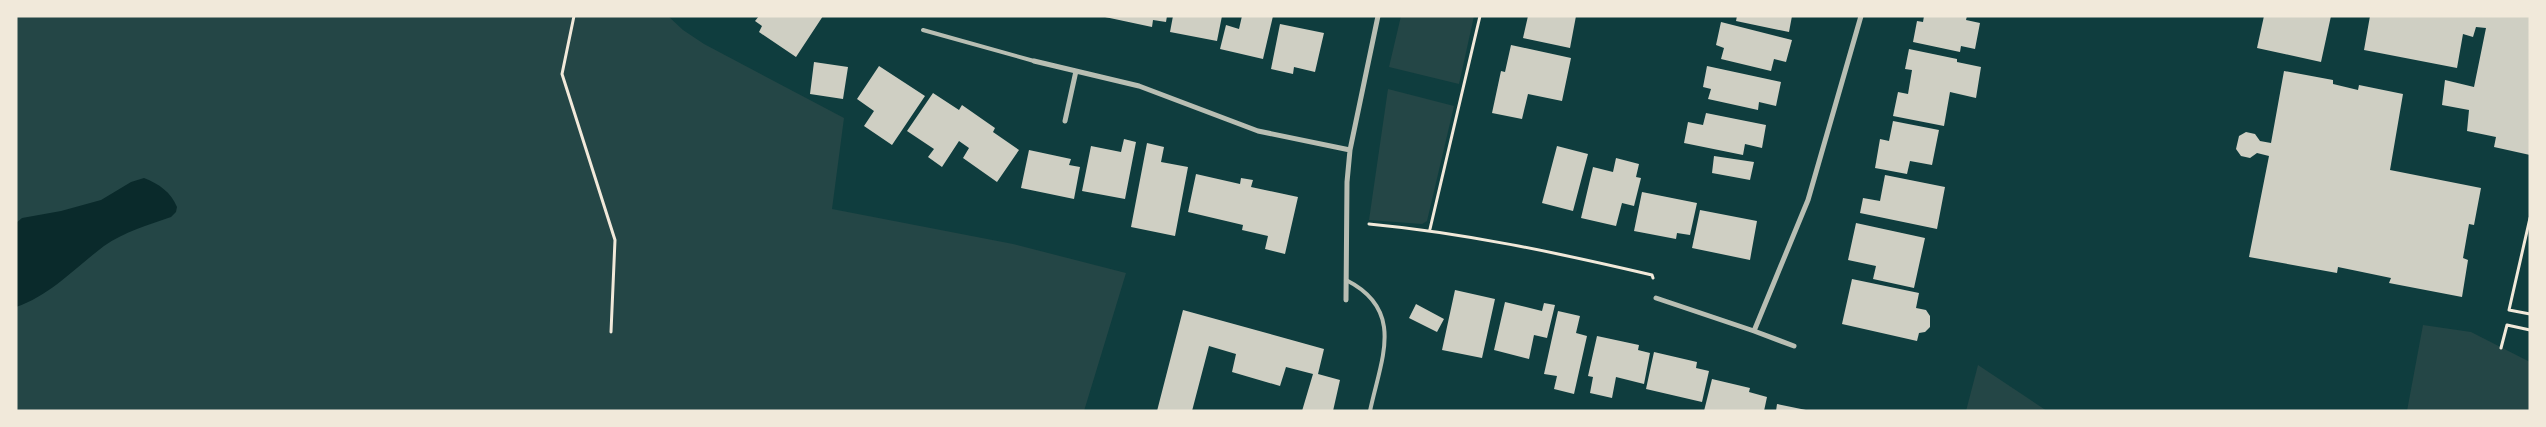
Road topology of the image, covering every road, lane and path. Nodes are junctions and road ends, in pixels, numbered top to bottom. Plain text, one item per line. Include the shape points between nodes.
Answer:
1 (574, 16) edge
2 (1378, 16) edge
3 (1480, 16) edge
4 (1861, 16) edge
5 (923, 30) dead end
6 (1034, 61) joint
7 (1076, 71) junction
8 (1065, 121) dead end
9 (1350, 150) junction
10 (2530, 218) edge
11 (1346, 222) junction
12 (1430, 229) junction
13 (1346, 280) junction
14 (1656, 298) joint
15 (1346, 300) dead end
16 (2530, 314) edge
17 (2530, 330) edge
18 (611, 332) dead end
19 (1754, 332) junction
20 (1794, 346) dead end
21 (2501, 348) dead end
22 (1370, 411) edge

1 - 18 path via 562,74 615,240
2 - 9 street
3 - 12 path
4 - 19 street via 1808,200
5 - 6 lane
6 - 7 street
7 - 8 street
7 - 9 street via 1139,86 1258,131
9 - 11 street
10 - 16 path via 2510,310
11 - 12 path
11 - 13 street
12 - 14 path via 1548,250 1652,275
13 - 15 street
13 - 22 lane via 1363,289 1379,306 1386,332
14 - 19 street
17 - 21 path via 2507,325
19 - 20 street

